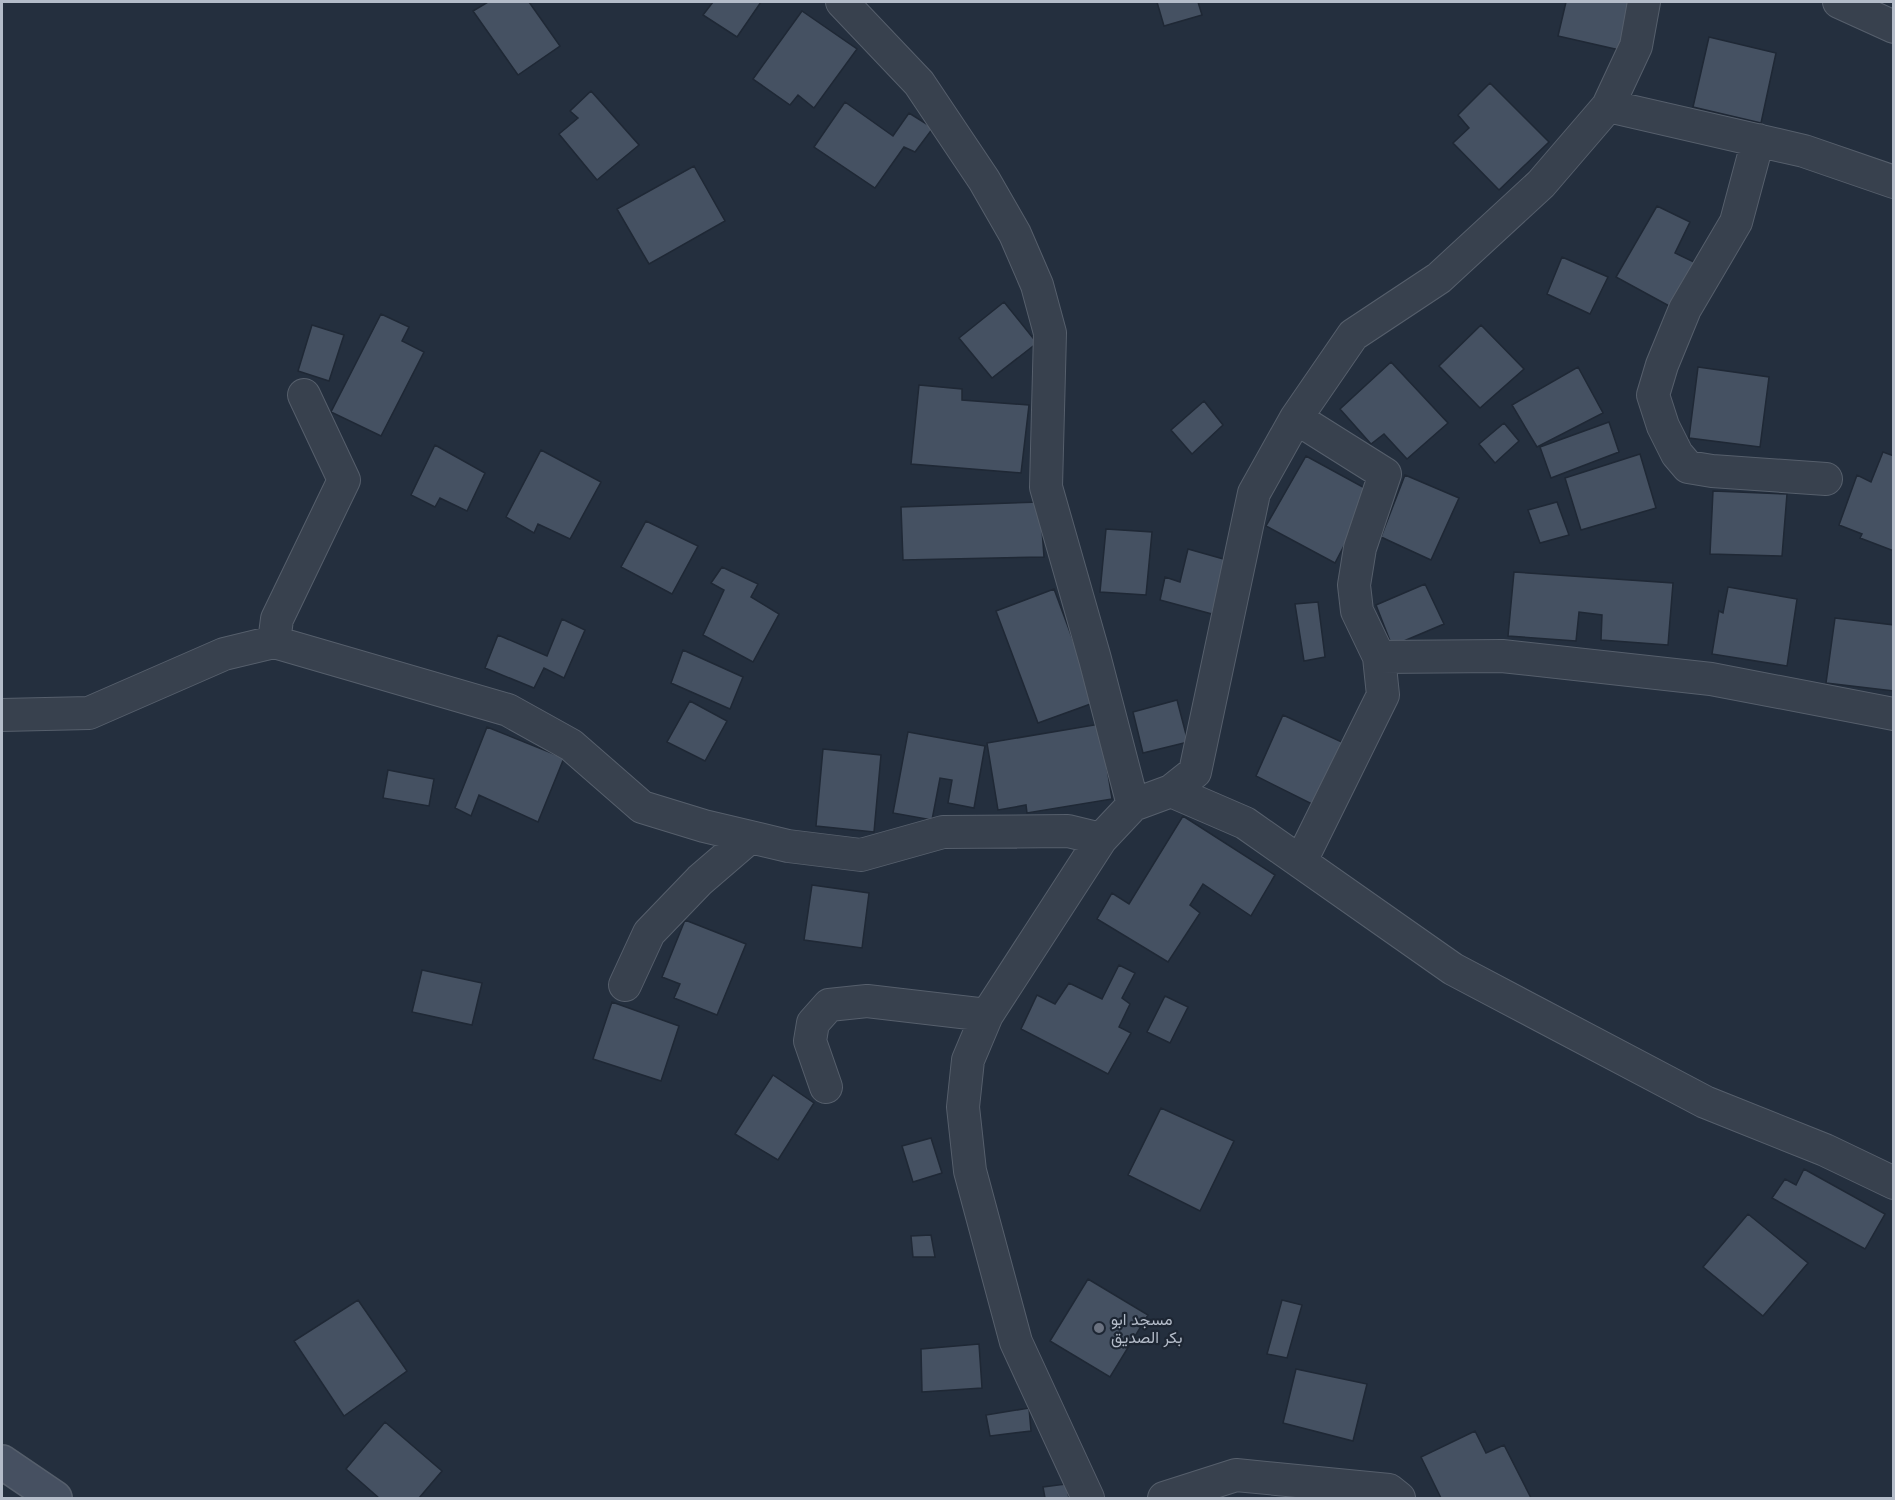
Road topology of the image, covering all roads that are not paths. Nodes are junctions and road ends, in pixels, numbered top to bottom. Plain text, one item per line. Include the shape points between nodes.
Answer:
1 (842, 2) edge
2 (1644, 2) edge
3 (1839, 2) edge
4 (1893, 27) edge
5 (1608, 106) junction
6 (1758, 140) junction
7 (1893, 182) edge
8 (304, 395) dead end
9 (1296, 418) junction
10 (1826, 479) dead end
11 (274, 642) junction
12 (1379, 657) junction
13 (1893, 714) edge
14 (2, 715) edge
15 (1171, 791) junction
16 (1133, 805) junction
17 (750, 837) junction
18 (1101, 838) junction
19 (1301, 861) junction
20 (625, 985) dead end
21 (987, 1016) junction
22 (826, 1087) dead end
23 (1893, 1183) edge
24 (2, 1462) edge
25 (55, 1498) edge
26 (1088, 1498) edge
27 (1164, 1498) edge
28 (1399, 1498) edge

1 - 16 street via 919,83 984,180 1015,234 1037,285 1050,333 1046,487
2 - 5 street via 1636,46
3 - 4 street
5 - 6 street
5 - 9 street via 1541,184 1439,278 1353,335
6 - 7 street
6 - 10 street via 1736,222 1685,309 1653,395 1663,426 1688,467
8 - 11 street via 344,480 277,619
9 - 12 street via 1385,474 1360,548 1354,585 1357,611
9 - 15 street via 1254,493 1195,772
11 - 14 street via 224,654 89,713
11 - 17 street via 508,710 571,745 642,807
12 - 13 street via 1502,656 1711,679
12 - 19 street via 1383,695
15 - 16 street
15 - 19 street via 1245,823
16 - 18 street
17 - 18 street via 861,855 943,832 1068,831
17 - 20 street via 648,933
18 - 21 street
19 - 23 street via 1453,969 1705,1102 1825,1150
21 - 22 street via 867,1001 829,1005 813,1023 810,1041
21 - 26 street via 968,1060 963,1107 970,1171 1016,1342
24 - 25 street
27 - 28 street via 1236,1475 1389,1490

